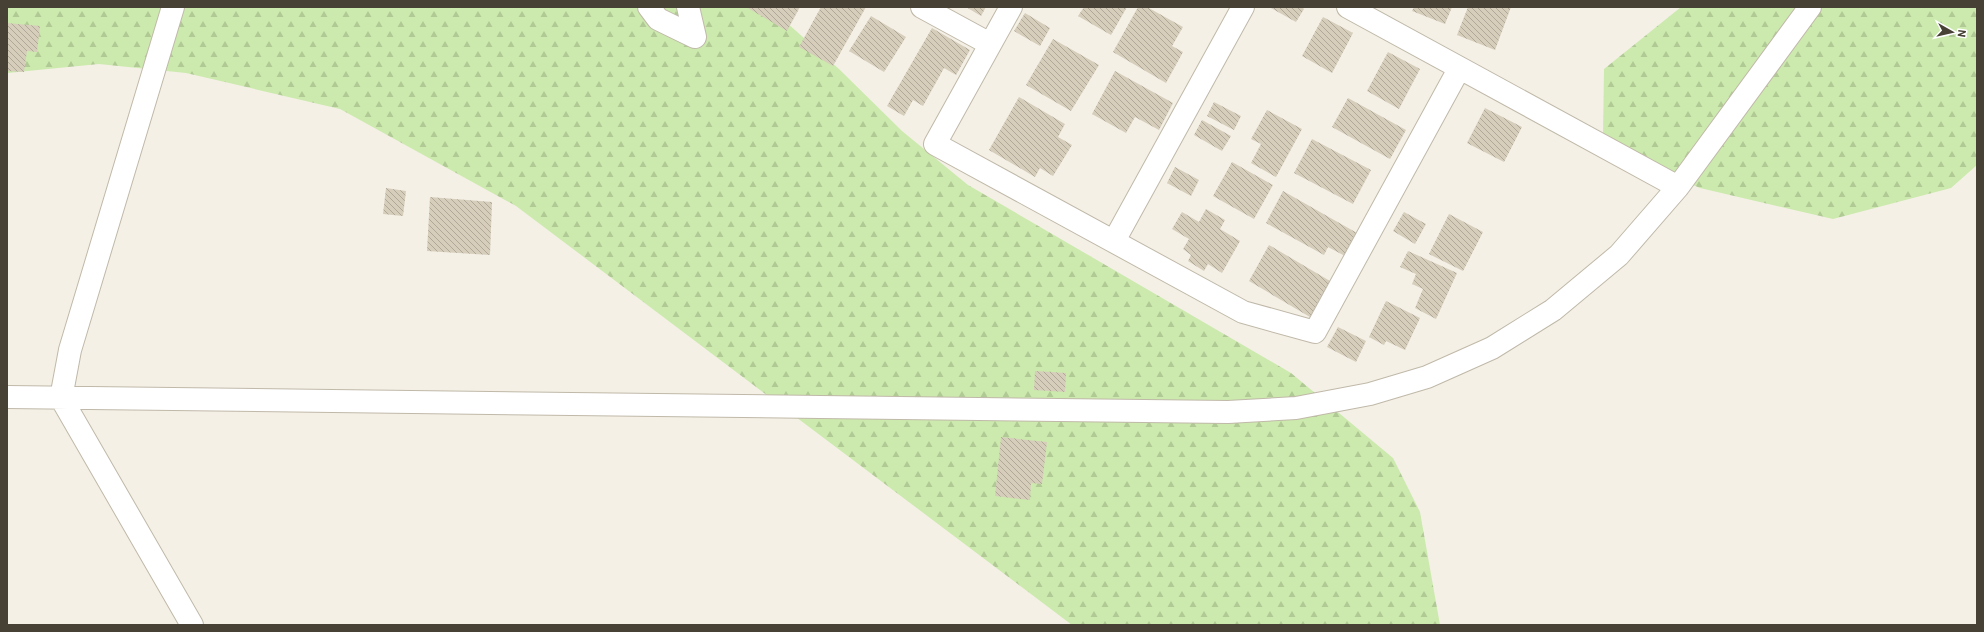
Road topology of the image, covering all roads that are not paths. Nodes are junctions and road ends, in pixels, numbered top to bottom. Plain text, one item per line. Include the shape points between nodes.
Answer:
1 (173, 7) edge
2 (649, 7) edge
3 (688, 7) edge
4 (922, 7) edge
5 (1011, 7) edge
6 (1243, 7) edge
7 (1810, 7) edge
8 (1361, 10) edge
9 (990, 44) junction
10 (1459, 69) junction
11 (1678, 187) junction
12 (1114, 241) junction
13 (7, 397) edge
14 (61, 398) junction
15 (192, 625) edge

1 - 14 street via 70,350
2 - 3 street via 658,20 694,37
4 - 9 street
5 - 9 street
6 - 12 street
7 - 11 street
8 - 10 street
9 - 12 street via 935,144
10 - 11 street
10 - 12 street via 1315,332 1243,312
11 - 14 street via 1618,255 1553,310 1492,348 1427,377 1370,394 1296,408 1228,412
13 - 14 street
14 - 15 street

